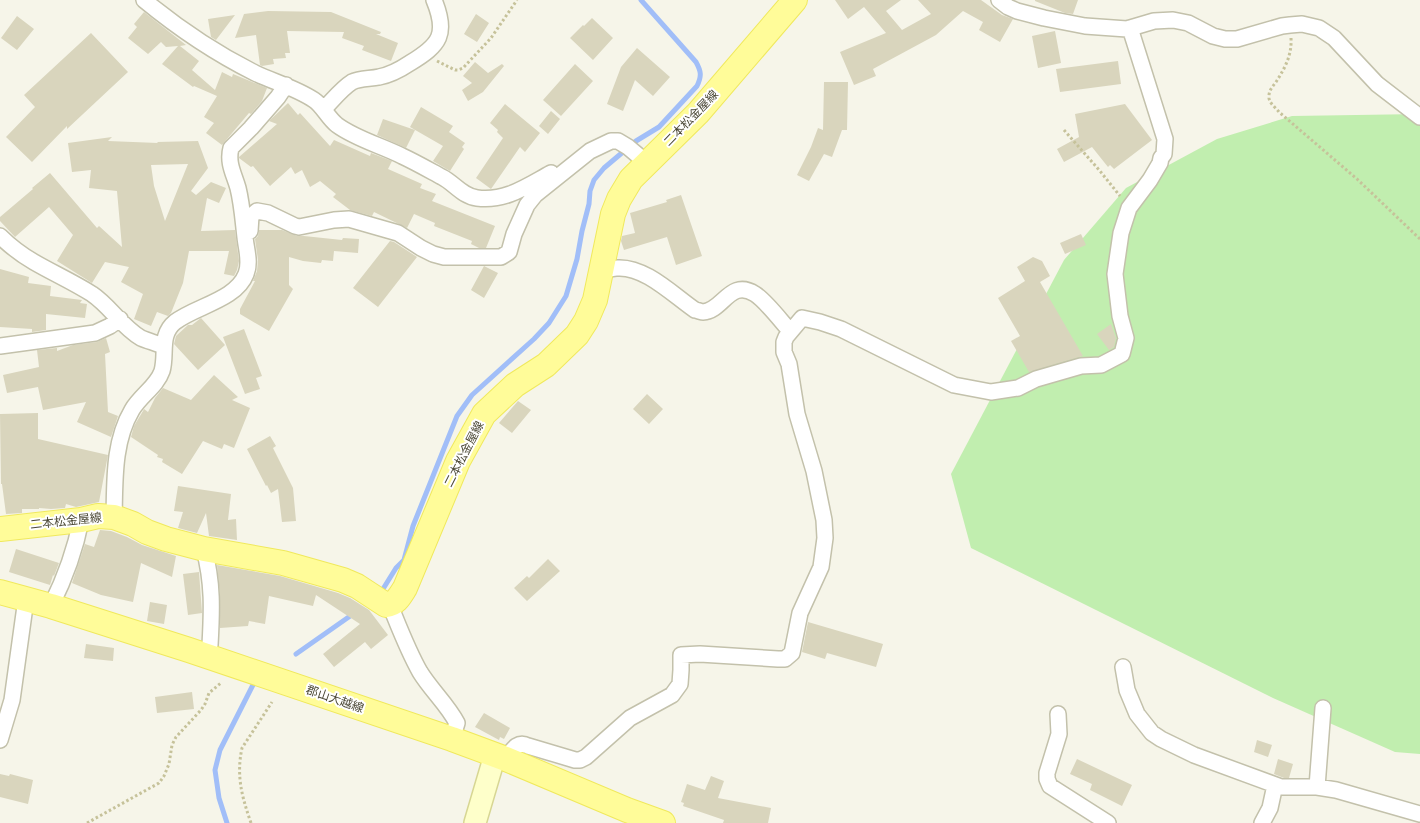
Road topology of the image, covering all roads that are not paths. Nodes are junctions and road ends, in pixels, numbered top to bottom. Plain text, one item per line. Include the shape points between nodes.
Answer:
1 (144, 0) edge
2 (434, 0) edge
3 (795, 0) edge
4 (999, 0) edge
5 (1130, 28) junction
6 (286, 86) junction
7 (324, 109) junction
8 (1420, 118) edge
9 (647, 163) junction
10 (566, 170) junction
11 (0, 236) edge
12 (245, 238) junction
13 (601, 271) junction
14 (120, 320) junction
15 (790, 332) junction
16 (0, 346) edge
17 (163, 346) junction
18 (114, 517) junction
19 (81, 520) junction
20 (0, 529) edge
21 (204, 549) junction
22 (0, 592) edge
23 (26, 599) junction
24 (390, 605) junction
25 (51, 606) junction
26 (210, 645) dead end
27 (1123, 667) dead end
28 (1323, 708) dead end
29 (1058, 714) dead end
30 (452, 739) junction
31 (0, 740) edge
32 (501, 757) junction
33 (1275, 785) junction
34 (1317, 787) junction
35 (1420, 814) edge
36 (475, 823) edge
37 (663, 823) edge
38 (1108, 823) edge
39 (1262, 823) edge

1 - 6 street via 201,42 255,73
2 - 7 street via 441,32 428,52 385,76 354,82
3 - 9 main road, 二本松金屋線 via 698,113
4 - 5 street via 1008,8 1044,18 1085,26
5 - 8 street via 1173,20 1232,40 1290,25 1319,28 1329,33 1377,84
5 - 15 street via 1165,139 1160,163 1129,208 1121,234 1115,274 1126,338 1122,354 1101,365 1081,366 1036,379 1018,388 991,392 954,385 820,322 802,318
6 - 7 street via 314,100
6 - 12 street via 230,152 229,162 239,194
7 - 10 street via 343,129 445,178 473,198 508,196 558,169
9 - 10 street via 622,143 611,141 590,151
9 - 13 main road, 二本松金屋線 via 631,180 612,214
10 - 12 street via 526,205 509,252 501,257 444,258 398,233 369,224 349,219 299,227 259,211 251,216 250,231
11 - 14 street via 24,256 93,295
12 - 17 street via 248,266 241,283 231,292 174,323
13 - 15 street via 633,270 703,312 716,306 728,294 746,290 755,294
13 - 24 main road, 二本松金屋線 via 595,300 577,335 546,365 515,385 484,414 458,461 405,588 398,600
14 - 16 street via 95,333
14 - 17 street via 142,338
15 - 32 street via 784,342 784,352 814,471 825,538 821,567 800,613 792,653 785,659 680,655 680,684 672,695 630,718 586,757 575,760 525,744 518,744
17 - 18 street via 165,357 161,373 138,400 120,440
18 - 19 main road, 二本松金屋線
18 - 21 main road, 二本松金屋線 via 160,537
19 - 20 main road, 二本松金屋線
19 - 25 street via 70,563
21 - 24 main road, 二本松金屋線 via 283,563 333,577 357,586 386,606
21 - 26 street via 212,602
22 - 23 main road, 郡山大越線
23 - 25 main road, 郡山大越線
23 - 31 street via 12,700
24 - 30 street via 420,672 457,723
25 - 30 main road, 郡山大越線
27 - 33 street via 1133,706 1152,733 1194,754
28 - 34 street
29 - 38 street via 1059,734 1047,780 1050,786
30 - 32 main road, 郡山大越線
32 - 36 street
32 - 37 main road, 郡山大越線
33 - 34 street
33 - 39 street via 1270,808
34 - 35 street

